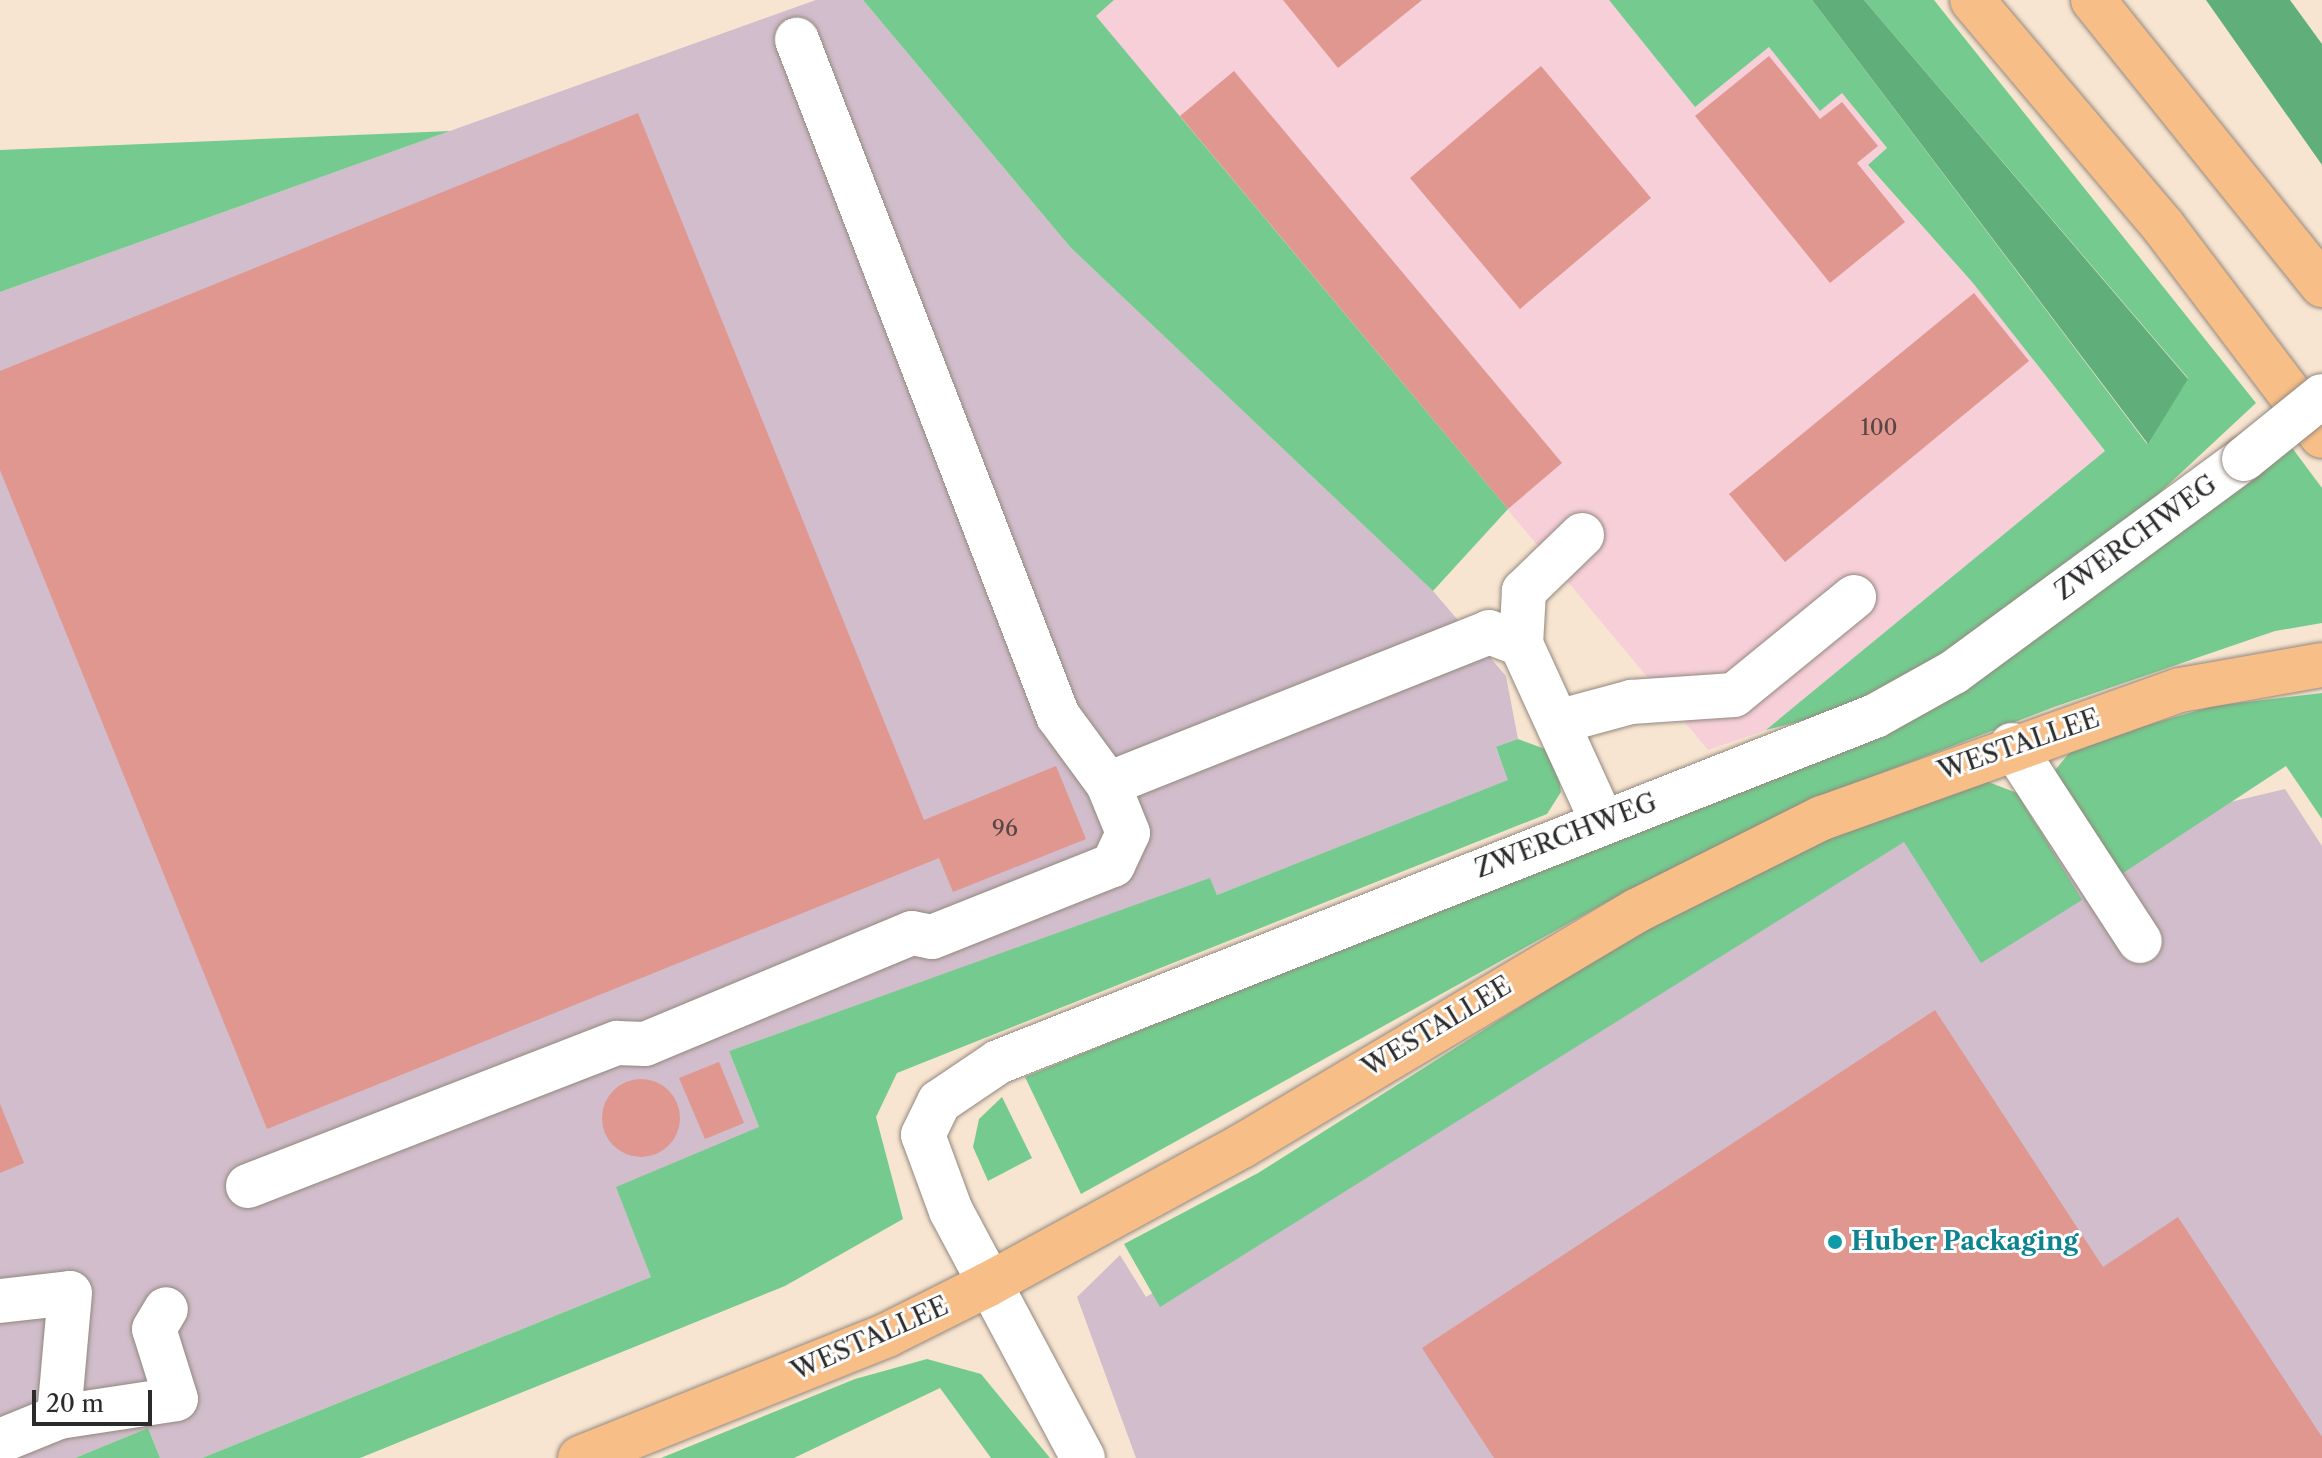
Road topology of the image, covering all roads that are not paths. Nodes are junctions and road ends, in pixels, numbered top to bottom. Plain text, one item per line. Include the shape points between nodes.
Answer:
1 (1972, 0) edge
2 (2093, 0) edge
3 (2121, 0) edge
4 (797, 40) dead end
5 (2137, 54) junction
6 (2322, 285) edge
7 (2322, 396) edge
8 (2322, 436) edge
9 (1582, 535) dead end
10 (1854, 597) dead end
11 (1521, 644) junction
12 (2312, 666) edge
13 (1561, 721) junction
14 (2012, 745) junction
15 (1108, 784) junction
16 (1602, 821) junction
17 (2140, 941) dead end
18 (248, 1186) dead end
19 (987, 1285) junction
20 (0, 1301) edge
21 (166, 1309) dead end
22 (59, 1417) junction
23 (0, 1441) edge
24 (580, 1458) edge
25 (1083, 1458) edge

1 - 8 main road via 2163,226
2 - 5 main road
3 - 5 main road
4 - 15 street via 1058,716
5 - 6 main road
7 - 16 street, ZWERCHWEG, bridge via 1954,672 1875,716
9 - 11 street via 1524,591
10 - 13 street via 1734,695 1631,702
11 - 13 street
11 - 15 street via 1489,632
12 - 14 main road, WESTALLEE via 2180,690
13 - 16 street
14 - 17 street
14 - 19 main road, WESTALLEE via 1822,818 1636,911 1242,1146
15 - 18 street via 1128,833 1113,865 932,937 912,933 645,1044 617,1043
16 - 19 street, ZWERCHWEG via 998,1062 939,1102 923,1135
19 - 24 main road, WESTALLEE via 887,1335
19 - 25 street, ZWERCHWEG
20 - 22 street via 70,1293
21 - 22 street via 154,1329 176,1399
22 - 23 street

